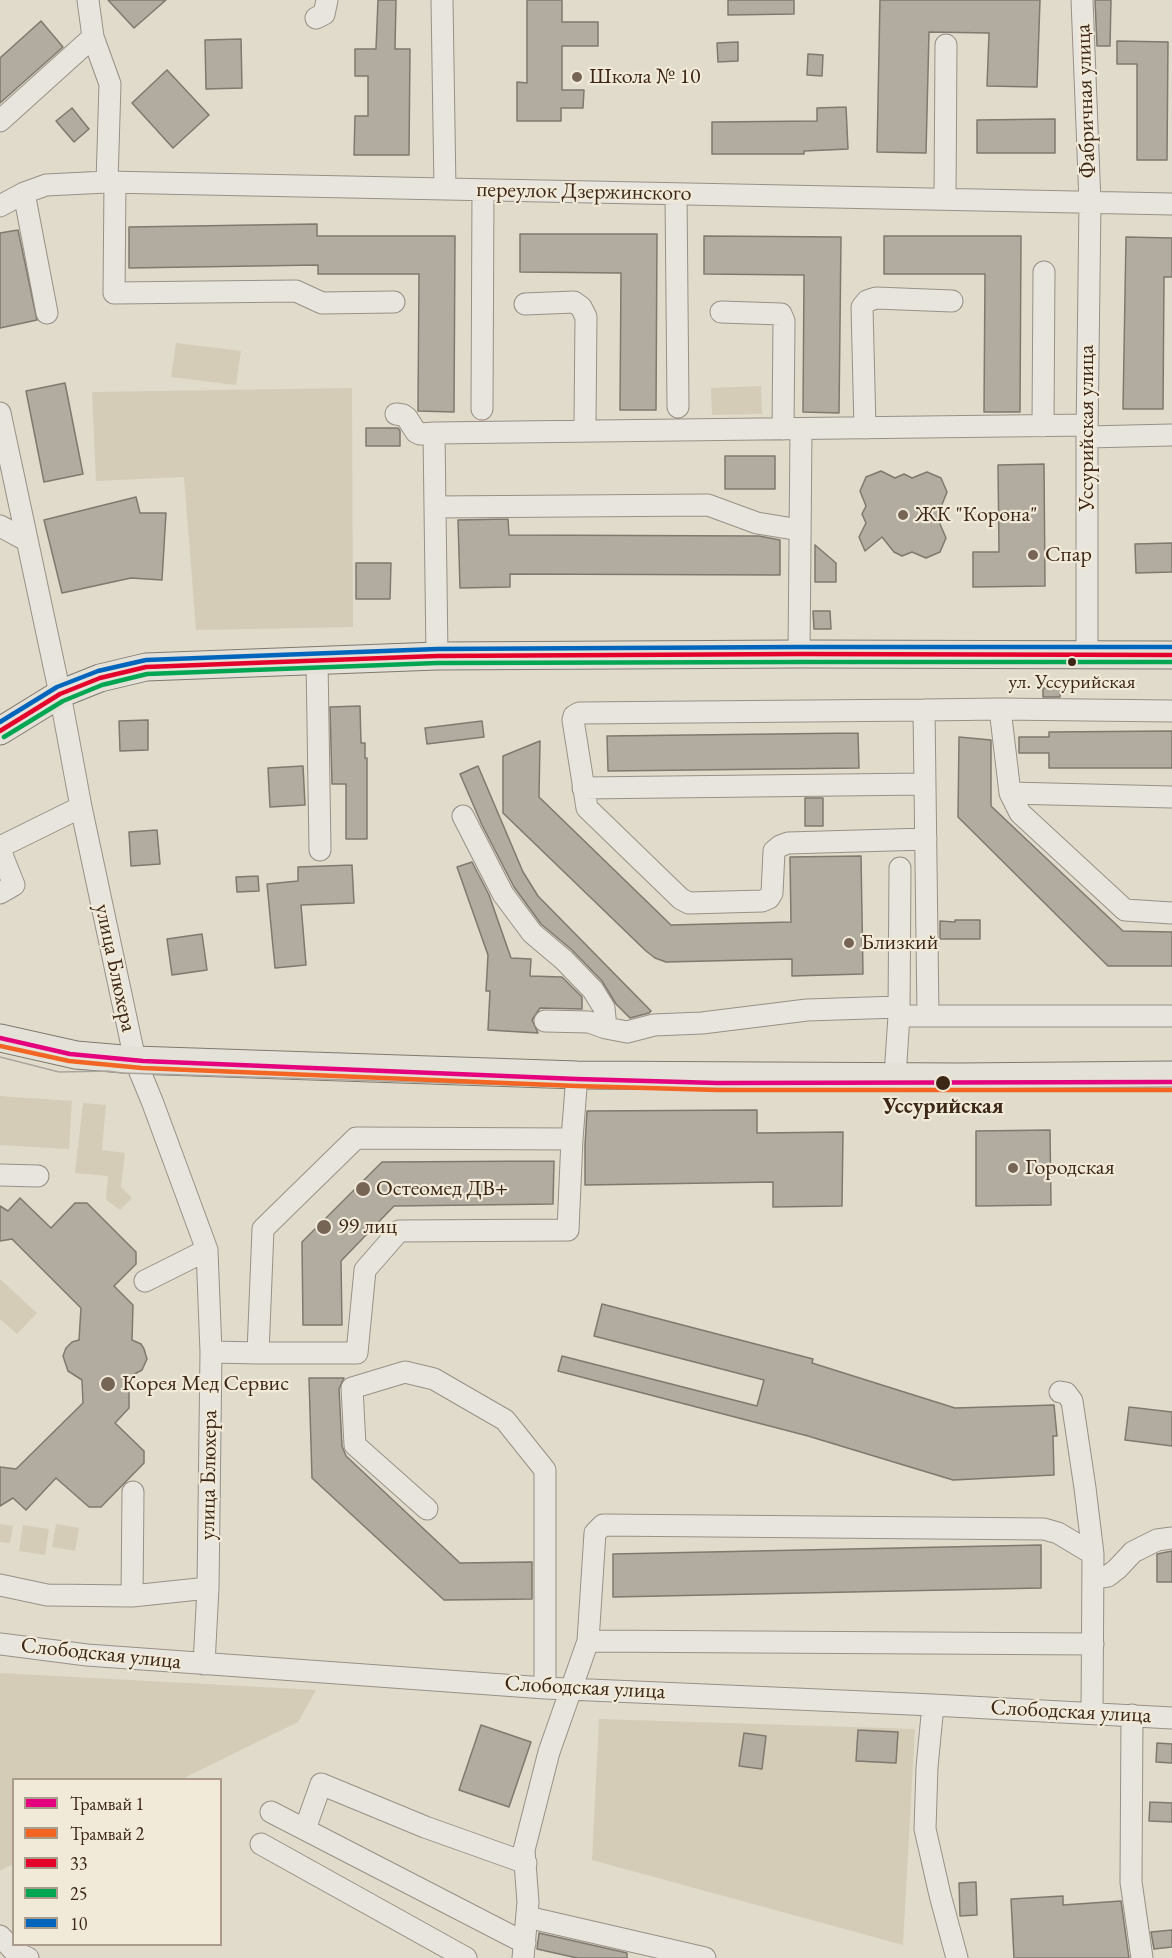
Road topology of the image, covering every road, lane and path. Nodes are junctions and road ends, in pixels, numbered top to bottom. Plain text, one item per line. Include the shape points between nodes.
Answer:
1 (88, 0) edge
2 (442, 0) edge
3 (1082, 0) edge
4 (93, 37) junction
5 (946, 45) dead end
6 (0, 122) edge
7 (111, 182) junction
8 (445, 189) junction
9 (483, 190) junction
10 (24, 194) junction
11 (676, 194) junction
12 (945, 199) junction
13 (1090, 202) junction
14 (1172, 204) edge
15 (0, 206) edge
16 (1044, 272) dead end
17 (952, 301) dead end
18 (394, 302) dead end
19 (525, 304) dead end
20 (721, 312) dead end
21 (47, 313) dead end
22 (678, 407) dead end
23 (482, 409) dead end
24 (0, 413) edge
25 (396, 414) dead end
26 (1042, 426) junction
27 (865, 428) junction
28 (792, 429) junction
29 (584, 431) junction
30 (1087, 431) junction
31 (434, 433) junction
32 (1172, 435) edge
33 (435, 507) junction
34 (0, 526) edge
35 (800, 530) junction
36 (26, 540) junction
37 (799, 654) junction
38 (1087, 655) junction
39 (1172, 655) edge
40 (437, 656) junction
41 (317, 660) junction
42 (60, 694) junction
43 (1000, 709) junction
44 (924, 710) junction
45 (1172, 711) edge
46 (0, 731) edge
47 (925, 784) junction
48 (583, 788) junction
49 (1010, 793) junction
50 (1172, 797) edge
51 (81, 807) junction
52 (463, 816) dead end
53 (926, 839) junction
54 (0, 849) edge
55 (320, 850) dead end
56 (900, 868) dead end
57 (0, 893) edge
58 (1172, 913) edge
59 (899, 1012) junction
60 (928, 1015) junction
61 (1172, 1016) edge
62 (545, 1021) dead end
63 (606, 1028) junction
64 (0, 1038) edge
65 (135, 1060) junction
66 (1172, 1075) edge
67 (577, 1076) junction
68 (895, 1076) junction
69 (572, 1139) junction
70 (0, 1175) edge
71 (38, 1176) dead end
72 (207, 1250) junction
73 (146, 1281) dead end
74 (211, 1352) junction
75 (258, 1353) junction
76 (1060, 1392) dead end
77 (133, 1492) dead end
78 (427, 1509) dead end
79 (1172, 1538) edge
80 (1093, 1554) junction
81 (1093, 1578) junction
82 (0, 1585) edge
83 (208, 1588) junction
84 (132, 1596) junction
85 (588, 1641) junction
86 (0, 1644) edge
87 (1093, 1644) junction
88 (204, 1664) junction
89 (545, 1688) junction
90 (572, 1689) junction
91 (933, 1705) junction
92 (1092, 1713) junction
93 (1132, 1715) junction
94 (1172, 1718) edge
95 (271, 1812) dead end
96 (305, 1829) junction
97 (261, 1844) dead end
98 (526, 1863) junction
99 (527, 1917) junction
100 (0, 1935) edge
101 (526, 1954) edge
102 (28, 1958) edge
103 (466, 1958) edge
104 (705, 1958) edge
105 (957, 1958) edge
106 (1142, 1958) edge

1 - 4 street
2 - 8 street
3 - 13 street, Фабричная улица
4 - 6 street
4 - 7 street via 110,84
5 - 12 street
7 - 8 street, переулок Дзержинского
7 - 10 street, переулок Дзержинского via 46,185
7 - 18 street via 114,293 296,291 322,303
8 - 9 street, переулок Дзержинского
9 - 11 street, переулок Дзержинского
9 - 23 street
10 - 15 street, переулок Дзержинского
10 - 21 street
11 - 12 street, переулок Дзержинского
11 - 22 street
12 - 13 street, переулок Дзержинского
13 - 14 street, переулок Дзержинского
13 - 30 street, Уссурийская улица
16 - 26 street
17 - 27 street via 876,298 862,308
19 - 29 street via 574,302 581,307 585,317
20 - 28 street via 781,314
24 - 36 street, улица Блюхера
25 - 31 street via 407,418 420,434
26 - 27 street
26 - 30 street
27 - 28 street
28 - 29 street
28 - 35 street
29 - 31 street
30 - 32 street
30 - 38 street, Уссурийская улица
31 - 33 street
33 - 35 street via 708,506 757,524
33 - 40 street
34 - 36 street
35 - 37 street
36 - 42 street, улица Блюхера
37 - 38 main road
37 - 40 main road
38 - 39 main road
40 - 41 main road
41 - 42 main road via 146,667
41 - 55 street
42 - 46 main road
42 - 51 street, улица Блюхера
43 - 44 street
43 - 45 street
43 - 49 street
44 - 47 street
44 - 48 street via 579,713 573,720
47 - 48 street
47 - 53 street
48 - 53 street via 590,812 689,903 762,902 769,898 774,851 788,843
49 - 50 street
49 - 58 street via 1020,813 1125,910
51 - 54 street
51 - 65 street, улица Блюхера
52 - 63 street via 503,894 532,933 593,990 604,1008
53 - 60 street
54 - 57 street via 14,885
56 - 59 street
59 - 60 street
59 - 63 street via 807,1010 654,1025 627,1032
59 - 68 street
60 - 61 street
62 - 63 street via 590,1022
64 - 65 main road via 76,1055
65 - 67 main road
65 - 72 street, улица Блюхера
66 - 68 main road
67 - 68 main road
67 - 69 street
69 - 75 street via 356,1138 263,1229
69 - 75 street via 568,1230 399,1231 365,1270 357,1353
70 - 71 street
72 - 73 street
72 - 74 street, улица Блюхера
74 - 75 street
74 - 83 street, улица Блюхера
76 - 80 street via 1072,1401
77 - 84 street
78 - 89 street via 355,1445 352,1388 405,1372 434,1379 505,1420 544,1470
79 - 81 street via 1133,1551 1108,1576
80 - 81 street
80 - 85 street via 1058,1533 1032,1528 603,1525 595,1533
81 - 87 street
82 - 84 street via 47,1595
83 - 84 street
83 - 88 street, улица Блюхера
85 - 87 street
85 - 90 street
86 - 88 street, Слободская улица
87 - 92 street
88 - 89 street, Слободская улица
89 - 90 street, Слободская улица
90 - 91 street, Слободская улица
90 - 98 street via 549,1752 524,1850
91 - 92 street, Слободская улица
91 - 105 street via 925,1829
92 - 93 street, Слободская улица
93 - 94 street, Слободская улица
93 - 106 street via 1131,1882
95 - 96 street
96 - 98 street via 321,1784
96 - 101 street
97 - 103 street
98 - 99 street
99 - 101 street
99 - 104 street
100 - 102 street via 16,1953

